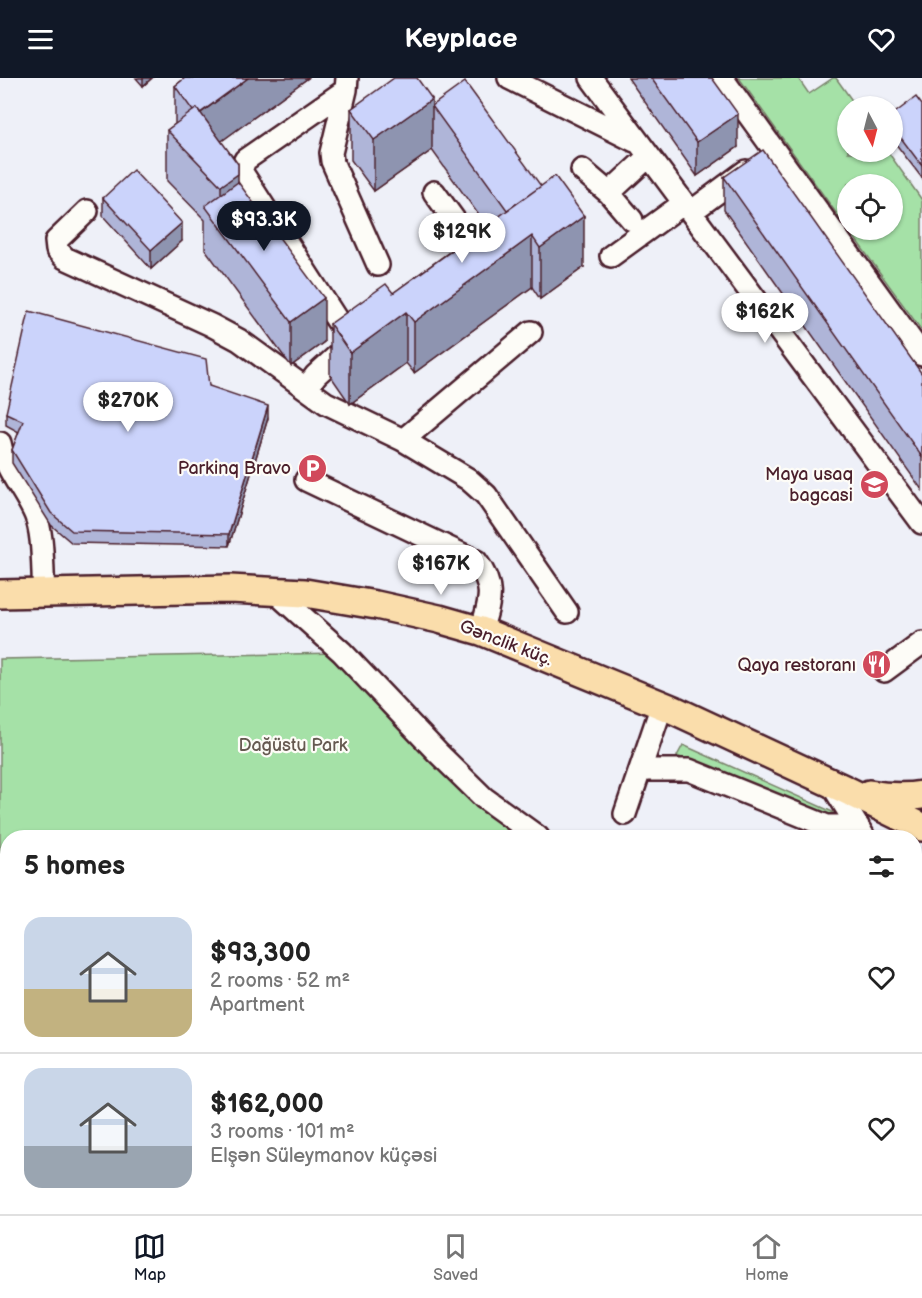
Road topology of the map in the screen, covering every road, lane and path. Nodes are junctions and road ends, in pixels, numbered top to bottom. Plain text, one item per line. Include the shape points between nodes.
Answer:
1 (509, 78) edge
2 (591, 78) edge
3 (722, 78) edge
4 (347, 84) edge
5 (643, 149) junction
6 (774, 149) junction
7 (582, 170) dead end
8 (434, 192) dead end
9 (609, 193) junction
10 (687, 207) junction
11 (87, 211) dead end
12 (632, 220) dead end
13 (611, 256) dead end
14 (378, 265) dead end
15 (448, 275) edge
16 (371, 329) edge
17 (531, 332) dead end
18 (352, 342) junction
19 (922, 355) edge
20 (306, 388) junction
21 (403, 440) junction
22 (0, 443) edge
23 (306, 480) dead end
24 (921, 520) edge
25 (274, 591) junction
26 (44, 592) junction
27 (0, 594) edge
28 (567, 612) dead end
29 (482, 631) junction
30 (922, 643) edge
31 (884, 671) dead end
32 (662, 705) junction
33 (640, 770) junction
34 (838, 787) junction
35 (922, 795) edge
36 (625, 814) dead end
37 (922, 827) edge
38 (528, 830) edge
39 (850, 830) edge
40 (860, 830) edge

1 - 5 street
2 - 5 street
3 - 6 street
4 - 14 street via 332,161
4 - 18 street via 244,160 241,171
5 - 9 street
5 - 10 street
6 - 10 street
6 - 19 street
7 - 9 street
8 - 15 street via 471,243 473,254
9 - 12 street
10 - 13 street
10 - 24 street
11 - 20 street via 56,241 57,250 65,258 239,340
16 - 18 street
17 - 21 street
18 - 20 street
20 - 21 street via 326,404
21 - 28 street via 468,479 486,495
22 - 26 street via 8,469 39,526
23 - 29 street via 476,561 490,587
25 - 26 main road, Gənclik küç.
25 - 29 main road, Gənclik küç. via 376,604
25 - 38 street via 342,652 484,798
26 - 27 main road, Gənclik küç.
29 - 32 main road, Gənclik küç.
30 - 31 street
32 - 33 street
32 - 34 main road, Gənclik küç.
33 - 36 street
33 - 39 street via 689,770 827,826
34 - 35 main road via 885,797
34 - 37 main road
34 - 40 street

